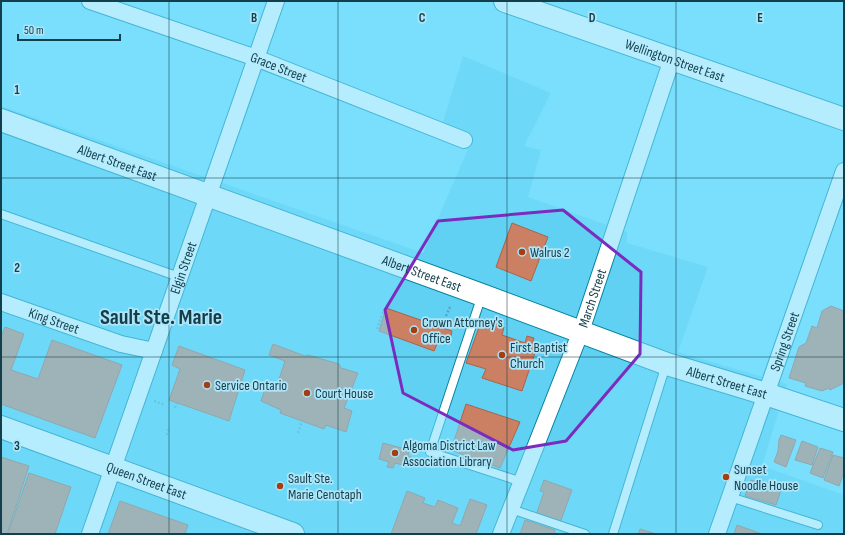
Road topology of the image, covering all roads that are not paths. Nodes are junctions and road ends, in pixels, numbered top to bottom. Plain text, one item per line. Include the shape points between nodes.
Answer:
1 (90, 1) edge
2 (276, 1) edge
3 (505, 1) edge
4 (256, 58) junction
5 (672, 59) junction
6 (844, 119) edge
7 (1, 120) edge
8 (464, 140) dead end
9 (844, 171) edge
10 (209, 196) junction
11 (1, 214) edge
12 (179, 277) junction
13 (482, 295) junction
14 (1, 302) edge
15 (581, 331) junction
16 (154, 351) junction
17 (667, 364) junction
18 (766, 394) junction
19 (844, 420) edge
20 (1, 427) edge
21 (114, 468) junction
22 (522, 482) junction
23 (730, 497) junction
24 (511, 509) junction
25 (818, 524) dead end
26 (90, 534) edge
27 (293, 534) edge
28 (502, 534) edge
29 (584, 534) edge
30 (613, 534) edge
31 (717, 534) edge

1 - 4 street, Grace Street
2 - 4 street, Elgin Street
3 - 5 main road, Wellington Street East
4 - 8 street, Grace Street
4 - 10 street, Elgin Street
5 - 6 main road, Wellington Street East
5 - 15 street, March Street
7 - 10 main road, Albert Street East
9 - 18 street, Spring Street
10 - 12 street, Elgin Street
10 - 13 main road, Albert Street East
11 - 12 lane
12 - 16 street, Elgin Street
13 - 15 main road, Albert Street East
13 - 22 lane via 430,452
14 - 16 street, King Street via 121,344
15 - 17 main road, Albert Street East
15 - 22 street, March Street
16 - 21 street, Elgin Street
17 - 18 main road, Albert Street East
17 - 30 lane
18 - 19 main road, Albert Street East
18 - 23 street, Spring Street
20 - 21 main road, Queen Street East
21 - 26 street, Elgin Street
21 - 27 main road, Queen Street East
22 - 24 street, March Street
23 - 25 lane
23 - 31 street, Spring Street
24 - 28 street, March Street
24 - 29 lane

